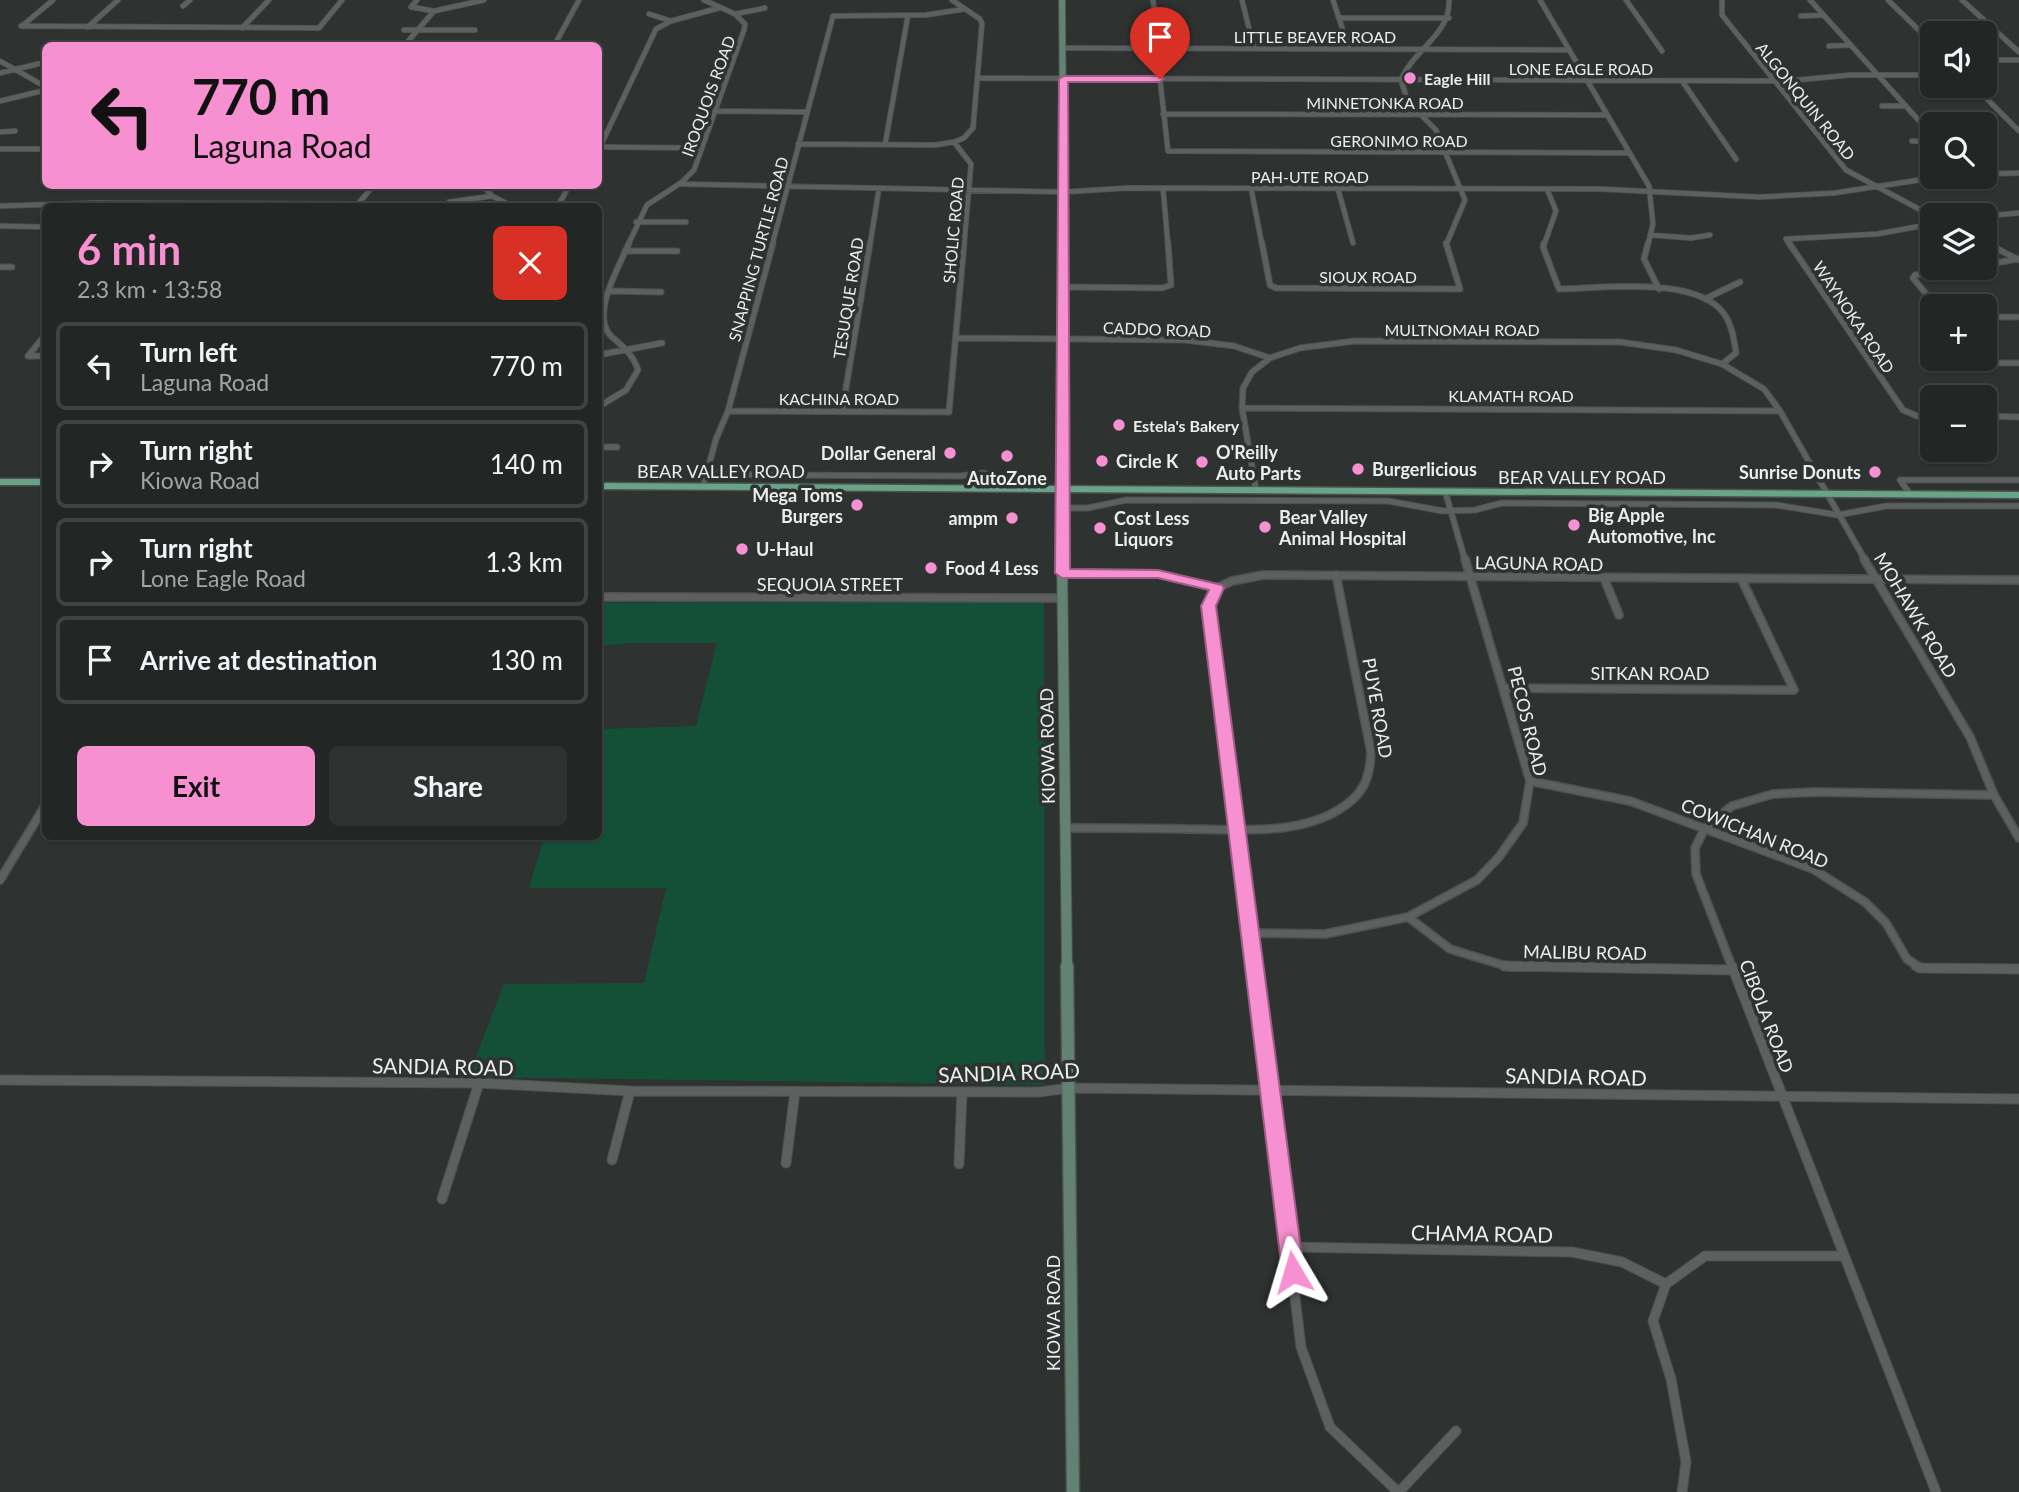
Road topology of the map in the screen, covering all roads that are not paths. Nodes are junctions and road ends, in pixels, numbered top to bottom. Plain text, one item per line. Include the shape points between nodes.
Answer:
1 (53, 0) edge
2 (118, 0) edge
3 (190, 0) edge
4 (269, 0) edge
5 (342, 0) edge
6 (417, 0) edge
7 (579, 0) edge
8 (704, 0) edge
9 (951, 0) edge
10 (1062, 0) edge
11 (1153, 0) edge
12 (1242, 0) edge
13 (1333, 0) edge
14 (1449, 0) edge
15 (1540, 0) edge
16 (1626, 0) edge
17 (1722, 0) edge
18 (1810, 0) edge
19 (1888, 0) edge
20 (1962, 0) edge
21 (481, 1) edge
22 (183, 6) dead end
23 (490, 7) dead end
24 (719, 8) junction
25 (765, 8) dead end
26 (965, 9) junction
27 (433, 11) junction
28 (649, 14) dead end
29 (735, 14) junction
30 (908, 15) junction
31 (1823, 15) junction
32 (1801, 16) dead end
33 (1339, 18) junction
34 (1449, 18) junction
35 (671, 21) junction
36 (88, 27) junction
37 (242, 27) junction
38 (404, 30) dead end
39 (416, 30) junction
40 (475, 30) dead end
41 (1920, 31) edge
42 (407, 42) edge
43 (556, 42) edge
44 (1851, 45) junction
45 (1829, 46) dead end
46 (1062, 48) junction
47 (1159, 48) junction
48 (1254, 48) junction
49 (1349, 49) junction
50 (1420, 49) junction
51 (1569, 50) junction
52 (1662, 51) dead end
53 (2019, 52) edge
54 (1997, 60) edge
55 (2019, 60) edge
56 (0, 61) edge
57 (42, 63) edge
58 (15, 70) junction
59 (0, 73) edge
60 (1878, 75) junction
61 (1920, 75) edge
62 (978, 78) junction
63 (1064, 79) junction
64 (1160, 79) junction
65 (1401, 80) junction
66 (1587, 80) junction
67 (1682, 81) junction
68 (1774, 81) junction
69 (42, 87) edge
70 (42, 90) edge
71 (1985, 98) edge
72 (0, 101) edge
73 (1882, 106) dead end
74 (1906, 106) junction
75 (716, 111) junction
76 (807, 112) junction
77 (1163, 114) junction
78 (1420, 115) junction
79 (1607, 115) junction
80 (1920, 122) edge
81 (15, 131) dead end
82 (2019, 131) edge
83 (0, 132) edge
84 (602, 141) edge
85 (1912, 141) dead end
86 (1920, 141) edge
87 (954, 142) junction
88 (798, 144) junction
89 (885, 145) junction
90 (602, 147) edge
91 (702, 148) junction
92 (0, 149) edge
93 (42, 149) edge
94 (1446, 152) junction
95 (1630, 153) junction
96 (1737, 159) dead end
97 (2019, 173) edge
98 (1997, 174) edge
99 (1920, 180) edge
100 (680, 184) junction
101 (787, 187) junction
102 (1873, 187) junction
103 (878, 188) junction
104 (969, 188) junction
105 (1163, 188) junction
106 (1251, 188) junction
107 (370, 189) edge
108 (486, 189) edge
109 (1338, 189) junction
110 (1460, 189) junction
111 (1546, 189) junction
112 (1649, 191) junction
113 (1064, 192) junction
114 (492, 196) junction
115 (449, 202) dead end
116 (359, 203) edge
117 (506, 203) edge
118 (0, 206) edge
119 (42, 206) edge
120 (1920, 210) edge
121 (2019, 213) edge
122 (1997, 215) edge
123 (636, 222) junction
124 (686, 222) dead end
125 (0, 226) edge
126 (42, 227) edge
127 (1920, 227) edge
128 (1650, 235) junction
129 (1710, 235) dead end
130 (1353, 243) dead end
131 (1997, 248) edge
132 (625, 251) junction
133 (677, 251) dead end
134 (2018, 259) edge
135 (1997, 263) edge
136 (0, 267) edge
137 (12, 267) dead end
138 (1920, 274) edge
139 (1740, 282) dead end
140 (1064, 286) junction
141 (1659, 289) junction
142 (609, 291) junction
143 (661, 292) dead end
144 (1926, 294) edge
145 (1705, 299) junction
146 (602, 314) edge
147 (1997, 317) edge
148 (2017, 317) edge
149 (602, 326) edge
150 (957, 338) junction
151 (42, 339) edge
152 (1065, 340) junction
153 (662, 343) dead end
154 (629, 350) junction
155 (602, 354) edge
156 (42, 356) edge
157 (1270, 358) junction
158 (1997, 362) edge
159 (2019, 363) edge
160 (1722, 364) junction
161 (602, 405) edge
162 (1242, 408) junction
163 (728, 411) junction
164 (1780, 411) junction
165 (842, 412) junction
166 (949, 412) joint
167 (1920, 416) edge
168 (1997, 416) edge
169 (2019, 416) edge
170 (602, 447) edge
171 (617, 447) dead end
172 (706, 471) junction
173 (2019, 480) edge
174 (0, 482) edge
175 (42, 482) edge
176 (602, 486) edge
177 (703, 486) junction
178 (993, 488) junction
179 (1063, 489) junction
180 (1256, 490) junction
181 (1445, 491) junction
182 (1828, 494) junction
183 (1910, 494) junction
184 (2019, 495) edge
185 (2019, 506) edge
186 (1063, 508) junction
187 (1451, 511) junction
188 (1838, 515) junction
189 (1062, 573) junction
190 (1336, 575) junction
191 (1470, 576) junction
192 (1604, 578) junction
193 (1741, 578) junction
194 (1877, 579) junction
195 (2019, 580) edge
196 (1217, 588) junction
197 (602, 597) edge
198 (1062, 598) junction
199 (1619, 615) dead end
200 (1505, 688) junction
201 (1530, 781) junction
202 (1994, 795) junction
203 (42, 811) edge
204 (1067, 828) junction
205 (1705, 828) junction
206 (1239, 829) junction
207 (2019, 838) edge
208 (0, 880) edge
209 (1408, 917) junction
210 (1250, 933) junction
211 (2019, 969) edge
212 (1732, 970) junction
213 (0, 1080) edge
214 (479, 1083) junction
215 (1070, 1087) junction
216 (1268, 1088) junction
217 (630, 1091) junction
218 (962, 1092) junction
219 (795, 1093) junction
220 (1781, 1096) junction
221 (2019, 1100) edge
222 (612, 1160) dead end
223 (786, 1163) dead end
224 (959, 1164) dead end
225 (442, 1199) dead end
226 (1290, 1247) junction
227 (1843, 1256) junction
228 (1666, 1284) junction
229 (1456, 1431) dead end
230 (1073, 1492) edge
231 (1398, 1492) edge
232 (1682, 1492) edge
233 (1936, 1492) edge

1 - 36 street via 21,26
2 - 36 street
3 - 22 street
4 - 37 street
5 - 37 street via 319,28
6 - 27 street via 411,7
7 - 43 street
8 - 24 street, IROQUOIS ROAD
9 - 26 street
10 - 46 street, KIOWA ROAD
11 - 47 street
12 - 48 street
13 - 33 street
14 - 34 street
15 - 51 street
16 - 52 street
17 - 68 street, ALGONQUIN ROAD via 1722,15
18 - 31 street
19 - 41 street
20 - 53 street
21 - 23 street
21 - 27 street
24 - 29 street, IROQUOIS ROAD
24 - 35 street
25 - 29 street
26 - 30 street
26 - 62 street via 982,24
27 - 39 street
28 - 35 street
29 - 75 street, IROQUOIS ROAD via 745,24 744,30
30 - 76 street, SNAPPING TURTLE ROAD via 833,16
30 - 89 street
31 - 32 street
31 - 44 street
33 - 34 street
33 - 49 street
34 - 50 street
35 - 84 street via 656,29
36 - 37 street
38 - 39 street
39 - 40 street
39 - 42 street
44 - 45 street
44 - 60 street
46 - 47 street, LITTLE BEAVER ROAD
46 - 63 street, KIOWA ROAD
47 - 48 street, LITTLE BEAVER ROAD
48 - 49 street, LITTLE BEAVER ROAD
49 - 50 street, LITTLE BEAVER ROAD
50 - 51 street, LITTLE BEAVER ROAD
50 - 65 street
51 - 66 street
54 - 55 street
56 - 58 street
57 - 58 street
58 - 59 street
58 - 69 street
60 - 61 street, LONE EAGLE ROAD
60 - 68 street, LONE EAGLE ROAD
60 - 74 street
62 - 63 street, LONE EAGLE ROAD
62 - 87 street via 973,128
63 - 64 street, LONE EAGLE ROAD
63 - 113 street, KIOWA ROAD
64 - 65 street, LONE EAGLE ROAD
64 - 77 street
65 - 66 street, LONE EAGLE ROAD
65 - 78 street via 1408,102
66 - 67 street, LONE EAGLE ROAD
66 - 79 street
67 - 68 street, LONE EAGLE ROAD
67 - 96 street
68 - 102 street, ALGONQUIN ROAD via 1846,170
70 - 72 street
71 - 82 street
73 - 74 street
74 - 80 street
75 - 76 street
75 - 91 street, IROQUOIS ROAD
76 - 88 street, SNAPPING TURTLE ROAD
77 - 78 street, MINNETONKA ROAD
77 - 94 street, GERONIMO ROAD via 1168,151
78 - 79 street, MINNETONKA ROAD
78 - 94 street via 1436,130
79 - 95 street
81 - 83 street
85 - 86 street
87 - 89 street
87 - 104 street, SHOLIC ROAD via 971,164
88 - 89 street
88 - 101 street, SNAPPING TURTLE ROAD
90 - 91 street
91 - 100 street, IROQUOIS ROAD via 694,170
92 - 93 street
94 - 95 street, GERONIMO ROAD
94 - 110 street
95 - 112 street
97 - 98 street
99 - 102 street, PAH-UTE ROAD
100 - 101 street, PAH-UTE ROAD
100 - 123 street, IROQUOIS ROAD via 647,204
101 - 103 street, PAH-UTE ROAD
101 - 163 street, SNAPPING TURTLE ROAD
102 - 112 street, PAH-UTE ROAD via 1804,196
102 - 120 street, ALGONQUIN ROAD
103 - 104 street, PAH-UTE ROAD
103 - 165 street, TESUQUE ROAD
104 - 113 street, PAH-UTE ROAD
104 - 150 street, SHOLIC ROAD
105 - 106 street, PAH-UTE ROAD
105 - 113 street, PAH-UTE ROAD
105 - 140 street via 1171,285
106 - 109 street, PAH-UTE ROAD
106 - 110 street, SIOUX ROAD via 1270,285 1276,288 1460,289 1446,244 1465,200
107 - 116 street
108 - 114 street
109 - 110 street, PAH-UTE ROAD
109 - 130 street
110 - 111 street, PAH-UTE ROAD
111 - 112 street, PAH-UTE ROAD
111 - 141 street via 1556,211 1543,247 1559,289
112 - 128 street via 1654,213
113 - 140 street, KIOWA ROAD
114 - 115 street
114 - 117 street
118 - 119 street
121 - 122 street
123 - 124 street
123 - 132 street, IROQUOIS ROAD
125 - 126 street
127 - 167 street, WAYNOKA ROAD via 1786,239 1903,410
128 - 129 street
128 - 141 street via 1644,259
131 - 134 street
132 - 133 street
132 - 142 street, IROQUOIS ROAD
134 - 135 street
136 - 137 street
138 - 144 street via 1913,278
139 - 145 street
140 - 152 street, KIOWA ROAD
141 - 145 street
142 - 143 street
142 - 146 street, IROQUOIS ROAD
145 - 160 street via 1720,309 1734,335 1736,354
147 - 148 street
149 - 154 street, IROQUOIS ROAD
150 - 152 street, CADDO ROAD
150 - 166 street, SHOLIC ROAD
151 - 156 street via 28,356
152 - 157 street, CADDO ROAD via 1207,342
152 - 179 street, KIOWA ROAD
153 - 154 street
154 - 155 street
154 - 161 street via 637,361 634,380
157 - 160 street, MULTNOMAH ROAD via 1344,341 1620,342 1676,350
157 - 162 street, MULTNOMAH ROAD via 1252,372 1243,388
158 - 159 street
160 - 164 street, MULTNOMAH ROAD via 1764,390
162 - 164 street, KLAMATH ROAD
162 - 180 street, MULTNOMAH ROAD
163 - 165 street, KACHINA ROAD
163 - 172 street, SNAPPING TURTLE ROAD
164 - 182 street, MOHAWK ROAD
165 - 166 street, KACHINA ROAD
168 - 169 street
170 - 171 street
172 - 177 street, SNAPPING TURTLE ROAD
172 - 178 street via 757,475 984,473 992,476
173 - 183 street via 1900,480
174 - 175 main road
176 - 177 main road, BEAR VALLEY ROAD
177 - 178 main road, BEAR VALLEY ROAD
178 - 179 main road, BEAR VALLEY ROAD
179 - 180 main road, BEAR VALLEY ROAD
179 - 186 street, KIOWA ROAD
180 - 181 main road, BEAR VALLEY ROAD
181 - 182 main road, BEAR VALLEY ROAD
181 - 187 street, PECOS ROAD
182 - 183 main road, BEAR VALLEY ROAD
182 - 188 street, MOHAWK ROAD
183 - 184 main road, BEAR VALLEY ROAD
185 - 188 street via 1886,506
186 - 187 street via 1126,500 1388,501
186 - 189 street, KIOWA ROAD
187 - 188 street via 1502,503 1776,505
187 - 191 street, PECOS ROAD
188 - 194 street, MOHAWK ROAD
189 - 196 street via 1158,574
189 - 198 street, KIOWA ROAD
190 - 191 street, LAGUNA ROAD
190 - 196 street, LAGUNA ROAD via 1263,575
190 - 206 street, PUYE ROAD via 1367,728 1372,771 1366,787 1330,814 1305,824
191 - 192 street, LAGUNA ROAD
191 - 200 street, PECOS ROAD
192 - 193 street, LAGUNA ROAD
192 - 199 street
193 - 194 street, LAGUNA ROAD
193 - 200 street, SITKAN ROAD via 1794,690
194 - 195 street, LAGUNA ROAD
194 - 202 street, MOHAWK ROAD via 1970,737
196 - 206 street via 1209,606
197 - 198 street, SEQUOIA STREET
198 - 204 street, KIOWA ROAD
200 - 201 street, PECOS ROAD
201 - 205 street, COWICHAN ROAD via 1630,801
201 - 209 street, PECOS ROAD via 1522,822 1499,857 1477,880
202 - 205 street via 1773,794 1732,806
202 - 207 street, MOHAWK ROAD
203 - 208 street
204 - 206 street, PUYE ROAD
204 - 215 street, KIOWA ROAD
205 - 211 street, COWICHAN ROAD via 1813,869 1865,902 1886,923 1907,959 1920,968
205 - 212 street, CIBOLA ROAD via 1695,849 1696,874
206 - 210 street
209 - 210 street, PECOS ROAD via 1325,934
209 - 212 street, MALIBU ROAD via 1450,949 1509,967
210 - 216 street
212 - 220 street, CIBOLA ROAD
213 - 214 street, SANDIA ROAD
214 - 217 street, SANDIA ROAD
214 - 225 street
215 - 216 street, SANDIA ROAD
215 - 218 street, SANDIA ROAD via 1040,1092
215 - 230 street, KIOWA ROAD
216 - 220 street, SANDIA ROAD
216 - 226 street
217 - 219 street, SANDIA ROAD
217 - 222 street
218 - 219 street, SANDIA ROAD
218 - 224 street
219 - 223 street
220 - 221 street, SANDIA ROAD
220 - 227 street, CIBOLA ROAD
226 - 228 street, CHAMA ROAD via 1572,1252 1622,1262
226 - 231 street via 1301,1347 1330,1427
227 - 228 street via 1705,1256
227 - 233 street, CIBOLA ROAD
228 - 232 street via 1653,1321 1671,1379 1686,1462
229 - 231 street

